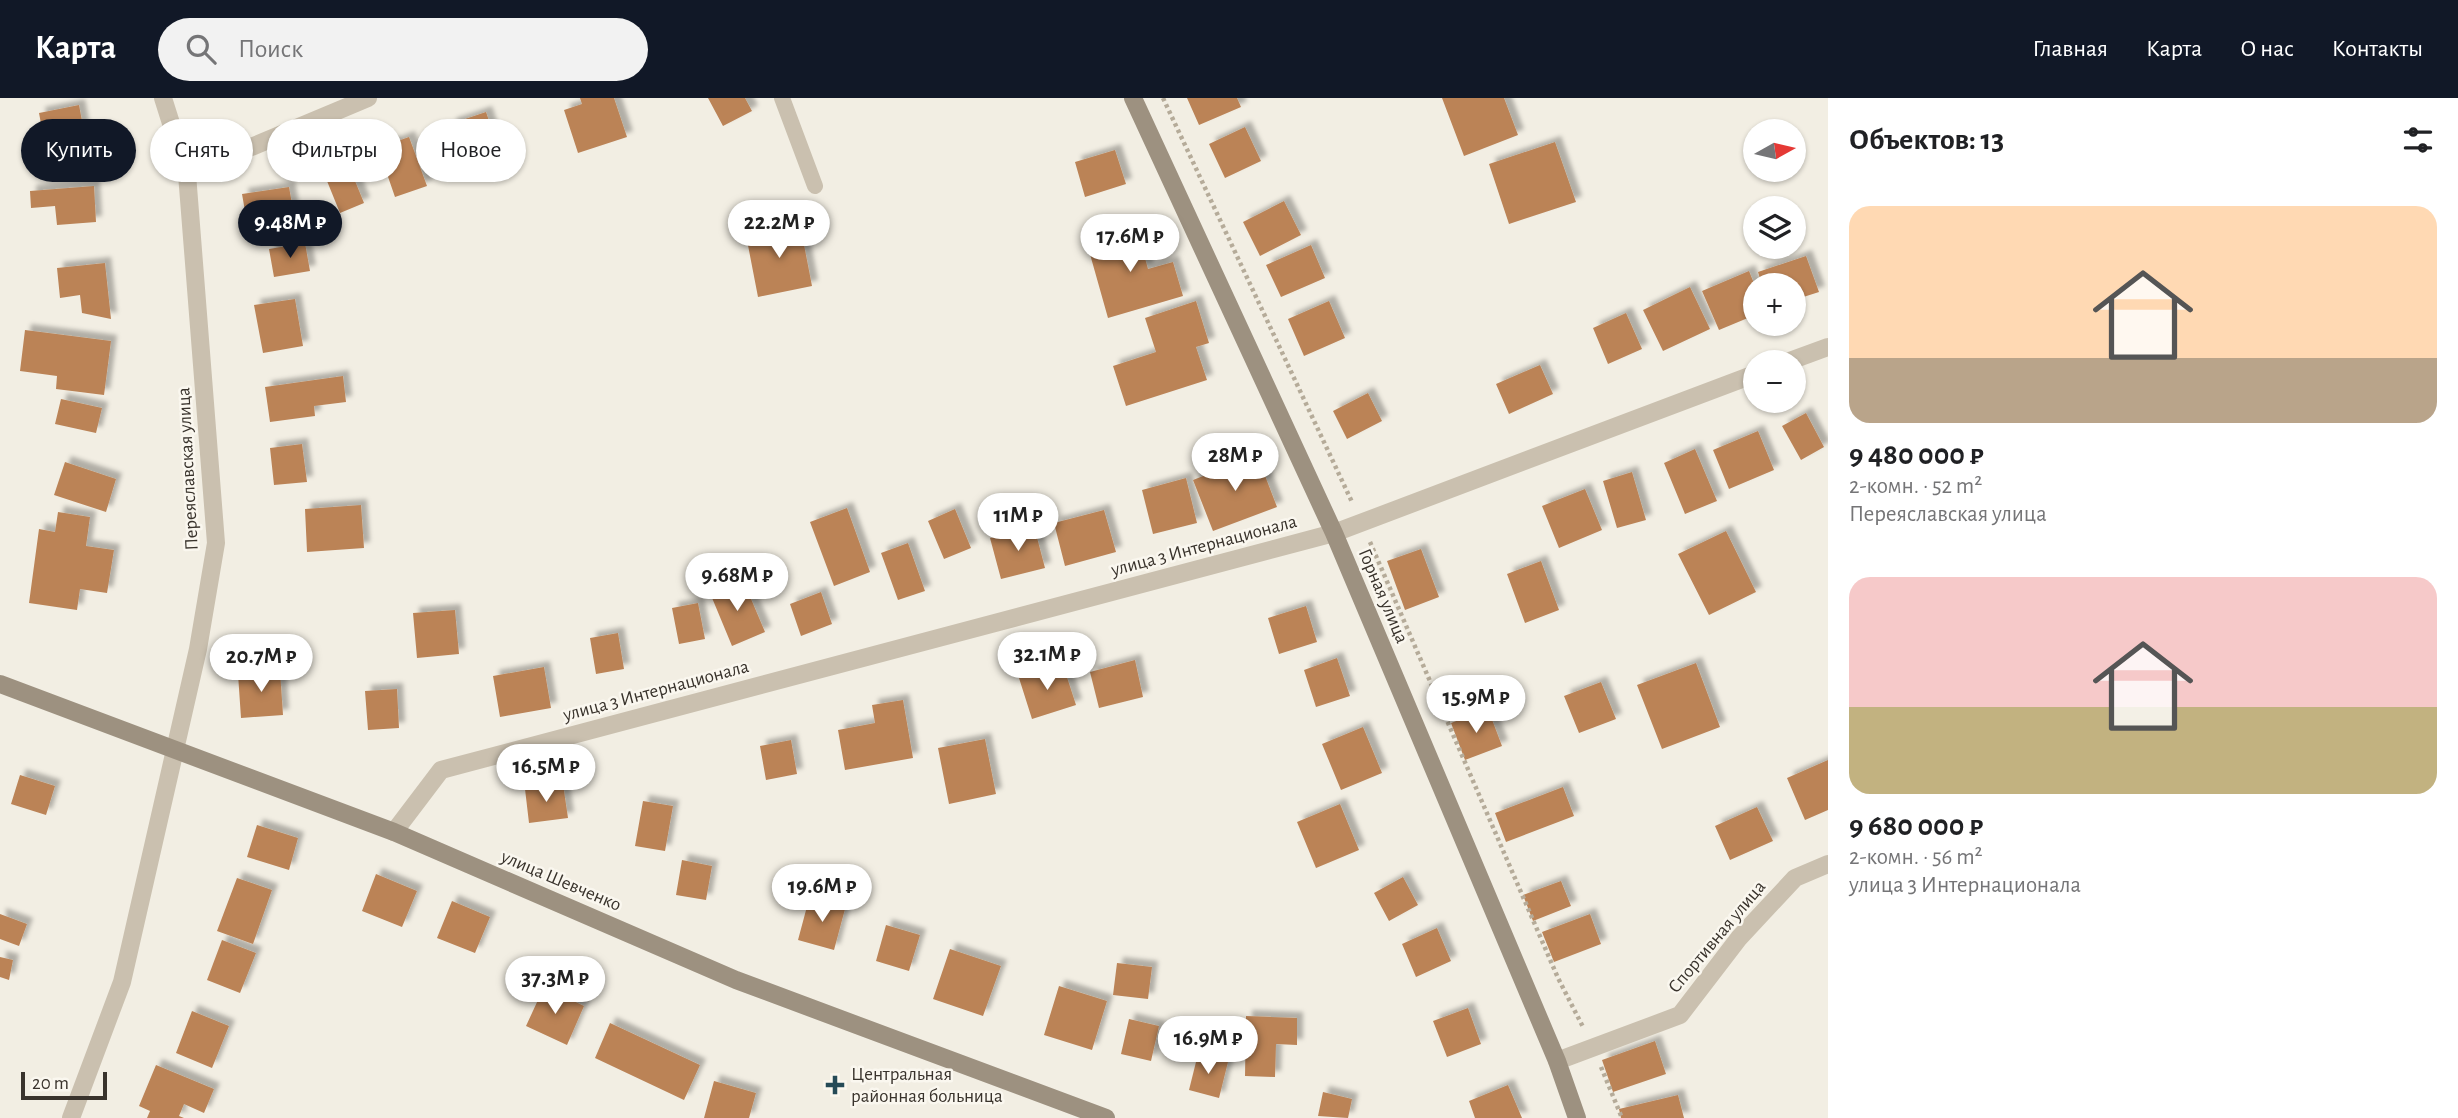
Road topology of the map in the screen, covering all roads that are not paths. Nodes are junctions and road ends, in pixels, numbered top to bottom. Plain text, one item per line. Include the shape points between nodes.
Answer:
1 (163, 98) edge
2 (368, 98) edge
3 (782, 98) edge
4 (1133, 98) edge
5 (170, 119) edge
6 (253, 146) edge
7 (188, 182) edge
8 (815, 186) dead end
9 (1828, 347) edge
10 (1806, 355) edge
11 (1743, 379) edge
12 (1334, 533) junction
13 (0, 684) edge
14 (175, 748) junction
15 (394, 832) junction
16 (1828, 864) edge
17 (1557, 1061) junction
18 (71, 1118) edge
19 (1106, 1118) edge
20 (1577, 1118) edge

1 - 5 street, Переяславская улица
2 - 6 street
3 - 8 lane
4 - 12 main road, Горная улица
7 - 14 street, Переяславская улица via 216,543
9 - 10 street
11 - 12 street, улица 3 Интернационала
12 - 15 street, улица 3 Интернационала via 440,770
12 - 17 main road, Горная улица
13 - 14 main road, улица Шевченко
14 - 15 main road, улица Шевченко
14 - 18 street, Переяславская улица via 122,982
15 - 19 main road, улица Шевченко via 736,980
16 - 17 street, Спортивная улица via 1795,878 1739,938 1680,1015
17 - 20 main road, Горная улица

